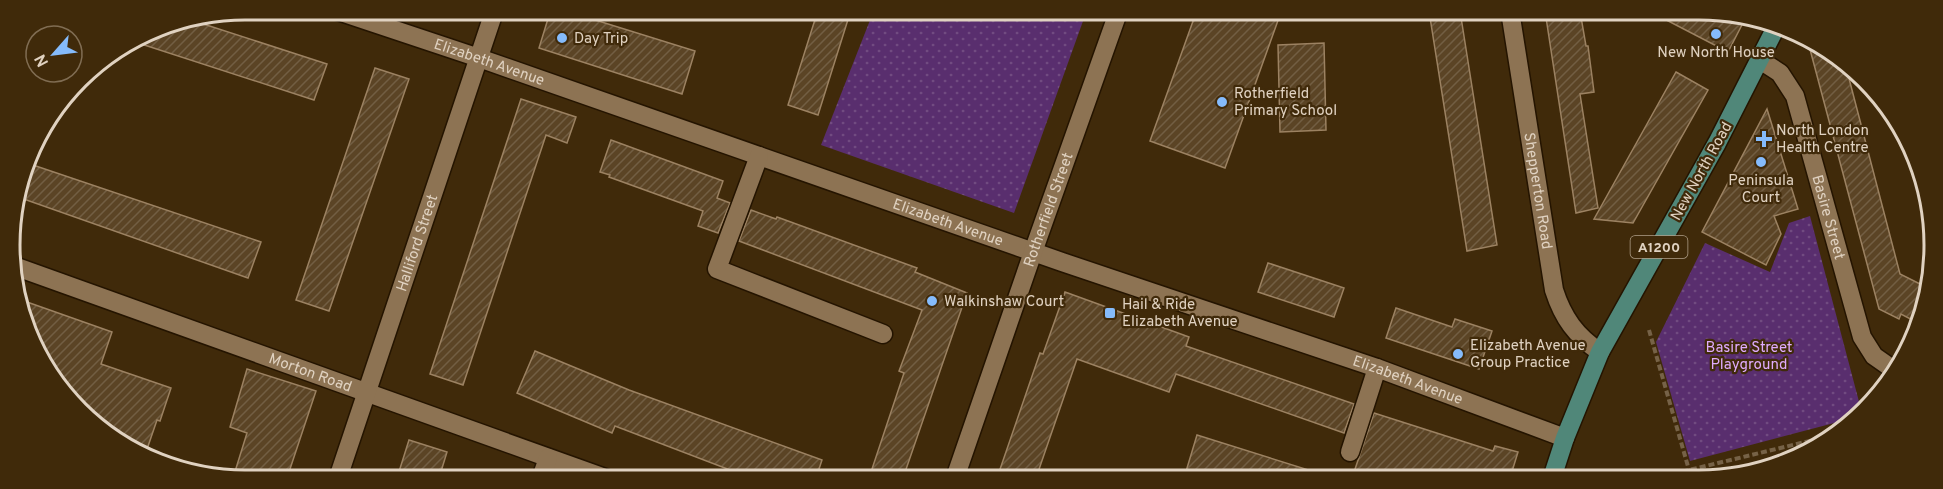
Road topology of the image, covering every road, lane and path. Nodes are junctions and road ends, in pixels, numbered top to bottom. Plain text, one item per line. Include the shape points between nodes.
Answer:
1 (366, 20) edge
2 (491, 20) edge
3 (1115, 20) edge
4 (1511, 20) edge
5 (1774, 32) edge
6 (479, 57) junction
7 (1760, 60) junction
8 (759, 156) junction
9 (1033, 252) junction
10 (21, 268) edge
11 (1649, 330) dead end
12 (883, 334) dead end
13 (1600, 352) junction
14 (1377, 368) junction
15 (1887, 368) edge
16 (365, 392) junction
17 (1565, 438) junction
18 (1806, 442) edge
19 (1350, 452) dead end
20 (548, 458) junction
21 (341, 470) edge
22 (544, 470) edge
23 (582, 470) edge
24 (958, 470) edge
25 (1555, 470) edge
26 (1689, 470) joint

1 - 6 street, Elizabeth Avenue
2 - 6 street, Halliford Street
3 - 9 street, Rotherfield Street
4 - 13 street, Shepperton Road via 1554,290 1568,321
5 - 7 main road, New North Road / A1200
6 - 8 street, Elizabeth Avenue
6 - 16 street, Halliford Street
7 - 13 main road, New North Road / A1200
7 - 15 street, Basire Street via 1780,73 1795,96 1862,337
8 - 9 street, Elizabeth Avenue
8 - 12 street via 717,269
9 - 14 street, Elizabeth Avenue
9 - 24 street, Rotherfield Street
10 - 16 street, Morton Road
11 - 26 path
13 - 17 main road, New North Road / A1200
14 - 17 street, Elizabeth Avenue
14 - 19 street
16 - 20 street, Morton Road
16 - 21 street, Halliford Street
17 - 25 main road, New North Road / A1200
18 - 26 path
20 - 22 street
20 - 23 street, Morton Road

